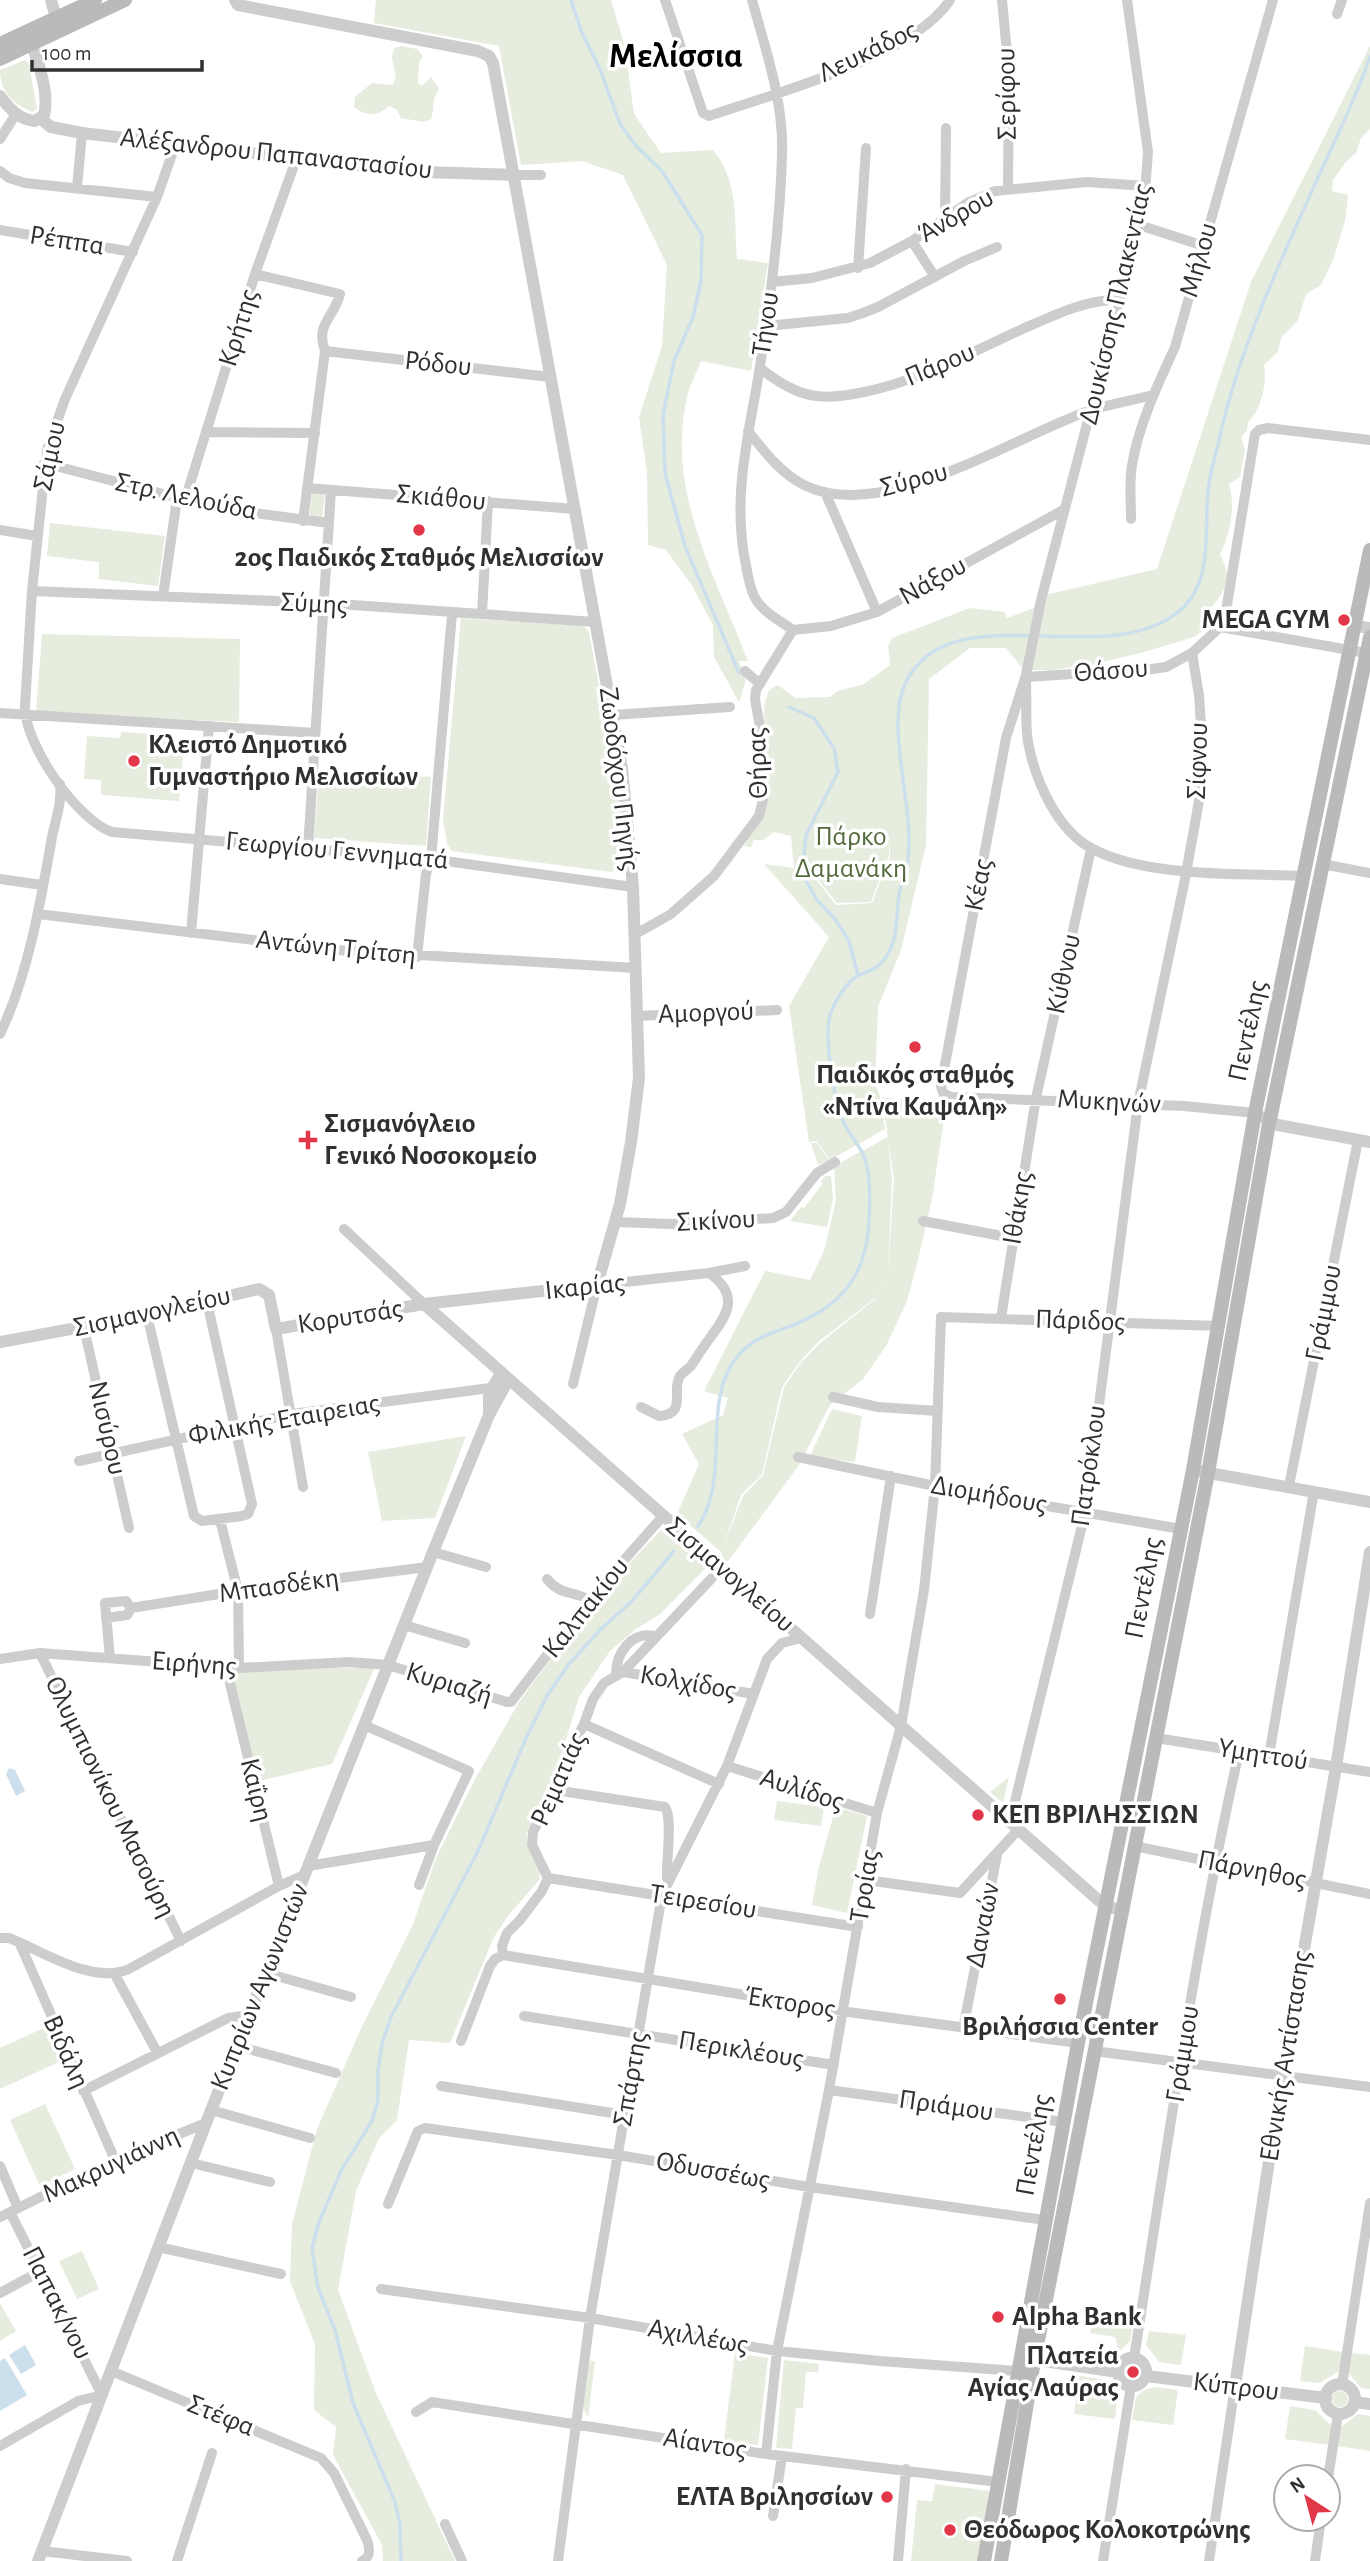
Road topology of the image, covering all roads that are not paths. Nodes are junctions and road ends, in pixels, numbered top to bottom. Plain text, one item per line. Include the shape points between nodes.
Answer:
1 (51, 0) edge
2 (95, 0) edge
3 (125, 0) edge
4 (235, 0) edge
5 (665, 0) edge
6 (752, 0) edge
7 (950, 0) edge
8 (1002, 0) edge
9 (1128, 0) edge
10 (1273, 0) edge
11 (1342, 0) edge
12 (1336, 14) dead end
13 (58, 26) junction
14 (29, 39) junction
15 (0, 44) edge
16 (0, 59) edge
17 (778, 92) junction
18 (0, 96) edge
19 (16, 114) junction
20 (41, 119) junction
21 (946, 128) dead end
22 (82, 133) junction
23 (0, 139) edge
24 (176, 143) junction
25 (866, 148) dead end
26 (297, 158) junction
27 (0, 171) edge
28 (514, 174) junction
29 (541, 175) dead end
30 (1147, 186) junction
31 (77, 188) junction
32 (1008, 188) junction
33 (158, 197) junction
34 (945, 219) junction
35 (1139, 225) junction
36 (0, 230) edge
37 (912, 241) junction
38 (1204, 246) junction
39 (997, 247) dead end
40 (133, 252) junction
41 (858, 268) junction
42 (255, 274) junction
43 (935, 277) junction
44 (772, 282) junction
45 (1119, 299) junction
46 (766, 326) junction
47 (326, 351) junction
48 (760, 368) junction
49 (550, 377) junction
50 (1153, 395) junction
51 (1091, 411) junction
52 (748, 431) junction
53 (207, 432) junction
54 (315, 433) junction
55 (1370, 440) edge
56 (44, 464) junction
57 (307, 488) junction
58 (331, 489) junction
59 (825, 492) junction
60 (181, 500) junction
61 (488, 501) junction
62 (575, 509) junction
63 (1065, 509) junction
64 (1131, 520) dead end
65 (303, 521) junction
66 (329, 523) junction
67 (0, 530) edge
68 (37, 536) junction
69 (1370, 550) edge
70 (32, 592) junction
71 (163, 596) junction
72 (324, 603) junction
73 (877, 612) junction
74 (452, 614) junction
75 (482, 614) junction
76 (595, 622) junction
77 (1220, 627) junction
78 (1363, 627) edge
79 (793, 630) junction
80 (1370, 636) edge
81 (1350, 651) junction
82 (1192, 653) junction
83 (1366, 653) junction
84 (745, 671) dead end
85 (1026, 676) junction
86 (760, 684) junction
87 (730, 707) dead end
88 (0, 713) edge
89 (25, 715) junction
90 (613, 715) junction
91 (209, 726) junction
92 (315, 733) junction
93 (1006, 738) junction
94 (1028, 738) junction
95 (61, 784) junction
96 (200, 838) junction
97 (308, 848) junction
98 (1091, 849) junction
99 (430, 859) junction
100 (1322, 864) junction
101 (1187, 870) junction
102 (1370, 873) edge
103 (1304, 876) junction
104 (0, 879) edge
105 (42, 885) junction
106 (633, 887) junction
107 (38, 915) junction
108 (191, 933) junction
109 (634, 935) junction
110 (418, 957) junction
111 (635, 968) junction
112 (777, 1010) dead end
113 (636, 1016) junction
114 (0, 1034) edge
115 (946, 1096) joint
116 (1036, 1098) junction
117 (1138, 1104) junction
118 (1255, 1114) junction
119 (1270, 1122) junction
120 (1364, 1141) edge
121 (835, 1162) dead end
122 (923, 1221) dead end
123 (615, 1222) junction
124 (344, 1229) dead end
125 (1012, 1238) junction
126 (745, 1266) dead end
127 (709, 1273) junction
128 (597, 1285) junction
129 (207, 1302) junction
130 (424, 1304) junction
131 (147, 1315) junction
132 (941, 1317) joint
133 (1001, 1318) junction
134 (1109, 1321) junction
135 (1219, 1326) junction
136 (84, 1328) junction
137 (276, 1329) junction
138 (0, 1342) edge
139 (504, 1377) junction
140 (573, 1384) dead end
141 (490, 1388) junction
142 (833, 1397) dead end
143 (529, 1399) junction
144 (640, 1407) dead end
145 (491, 1410) junction
146 (938, 1411) junction
147 (292, 1414) junction
148 (234, 1426) junction
149 (176, 1438) junction
150 (113, 1454) junction
151 (798, 1457) dead end
152 (79, 1461) dead end
153 (1203, 1471) junction
154 (891, 1476) junction
155 (935, 1486) junction
156 (1289, 1486) junction
157 (303, 1488) dead end
158 (1314, 1491) junction
159 (1370, 1502) edge
160 (1085, 1513) junction
161 (663, 1516) junction
162 (220, 1520) junction
163 (129, 1528) dead end
164 (1181, 1529) junction
165 (433, 1552) junction
166 (1370, 1552) edge
167 (427, 1567) junction
168 (486, 1567) dead end
169 (712, 1578) dead end
170 (547, 1579) dead end
171 (238, 1591) junction
172 (589, 1600) junction
173 (131, 1608) junction
174 (870, 1614) dead end
175 (106, 1618) junction
176 (404, 1625) junction
177 (801, 1638) junction
178 (465, 1643) dead end
179 (40, 1653) junction
180 (110, 1658) junction
181 (0, 1659) edge
182 (388, 1665) junction
183 (226, 1667) junction
184 (239, 1668) junction
185 (619, 1673) junction
186 (754, 1694) junction
187 (511, 1702) joint
188 (584, 1724) junction
189 (364, 1725) junction
190 (901, 1726) junction
191 (1156, 1738) junction
192 (1239, 1752) junction
193 (1269, 1756) junction
194 (727, 1766) junction
195 (1336, 1767) junction
196 (1370, 1772) edge
197 (719, 1784) junction
198 (555, 1790) junction
199 (877, 1813) junction
200 (1014, 1826) junction
201 (434, 1846) junction
202 (1134, 1846) junction
203 (998, 1852) junction
204 (1215, 1864) junction
205 (306, 1871) junction
206 (548, 1878) junction
207 (667, 1880) junction
208 (866, 1880) junction
209 (1315, 1882) junction
210 (419, 1885) dead end
211 (279, 1886) junction
212 (1370, 1894) edge
213 (662, 1895) junction
214 (1105, 1906) junction
215 (1121, 1910) junction
216 (858, 1927) junction
217 (0, 1938) edge
218 (181, 1941) junction
219 (20, 1944) junction
220 (503, 1955) junction
221 (266, 1972) junction
222 (114, 1973) junction
223 (647, 1980) junction
224 (351, 1997) dead end
225 (841, 2011) junction
226 (249, 2015) junction
227 (524, 2015) dead end
228 (963, 2029) junction
229 (639, 2034) junction
230 (461, 2041) dead end
231 (1078, 2043) junction
232 (237, 2046) junction
233 (1094, 2051) junction
234 (157, 2052) junction
235 (1181, 2062) junction
236 (834, 2065) junction
237 (336, 2073) dead end
238 (1282, 2076) junction
239 (442, 2086) dead end
240 (1370, 2087) edge
241 (829, 2090) junction
242 (83, 2091) junction
243 (211, 2110) junction
244 (625, 2115) junction
245 (1063, 2122) junction
246 (206, 2123) junction
247 (310, 2138) dead end
248 (618, 2155) junction
249 (115, 2160) junction
250 (191, 2163) junction
251 (0, 2166) edge
252 (270, 2182) dead end
253 (809, 2188) junction
254 (1370, 2203) edge
255 (388, 2204) dead end
256 (9, 2212) edge
257 (1045, 2220) junction
258 (158, 2248) junction
259 (41, 2271) junction
260 (281, 2274) dead end
261 (381, 2289) dead end
262 (0, 2294) edge
263 (590, 2318) junction
264 (777, 2351) junction
265 (1134, 2358) junction
266 (1034, 2361) junction
267 (111, 2371) junction
268 (1017, 2371) junction
269 (1118, 2372) junction
270 (1146, 2376) junction
271 (1342, 2385) junction
272 (1130, 2386) junction
273 (1235, 2386) junction
274 (102, 2395) junction
275 (1326, 2398) junction
276 (1355, 2402) junction
277 (1370, 2404) edge
278 (416, 2412) dead end
279 (1338, 2414) junction
280 (577, 2423) junction
281 (0, 2446) edge
282 (212, 2453) dead end
283 (766, 2454) junction
284 (782, 2456) junction
285 (1330, 2463) edge
286 (906, 2469) junction
287 (998, 2482) junction
288 (773, 2516) dead end
289 (445, 2524) dead end
290 (1319, 2533) edge
291 (40, 2556) edge
292 (127, 2561) edge
293 (177, 2561) edge
294 (363, 2561) edge
295 (462, 2561) edge
296 (558, 2561) edge
297 (898, 2561) edge
298 (984, 2561) edge
299 (1001, 2561) edge
300 (1103, 2561) edge
301 (1209, 2561) edge
302 (1314, 2561) edge

1 - 13 street
2 - 13 main road
3 - 13 main road
4 - 28 street via 238,5 489,55
5 - 17 street, Λευκάδος via 702,113 709,116
6 - 17 street, Τήνου
7 - 17 street, Λευκάδος via 922,29 878,54
8 - 32 street, Σερίφου via 1009,74
9 - 30 street, Δουκίσσης Πλακεντίας via 1147,138
10 - 38 street, Μήλου
11 - 12 street
13 - 14 main road
14 - 15 main road
14 - 16 main road
14 - 20 street via 45,102
17 - 44 street, Τήνου via 782,155
18 - 19 street
19 - 20 street, Αλέξανδρου Παπαναστασίου via 30,121
19 - 23 street
20 - 22 street, Αλέξανδρου Παπαναστασίου via 51,127
21 - 34 street
22 - 24 street, Αλέξανδρου Παπαναστασίου
22 - 31 street
24 - 26 street, Αλέξανδρου Παπαναστασίου
24 - 33 street, Σάμου
25 - 41 street
26 - 28 street, Αλέξανδρου Παπαναστασίου via 424,172
26 - 42 street, Κρήτης
27 - 31 street via 25,183
28 - 29 street
28 - 49 street, Ζωοδόχου Πηγής
30 - 32 street, Άνδρου via 1087,183
30 - 35 street, Δουκίσσης Πλακεντίας
31 - 33 street
32 - 34 street, Άνδρου via 969,202
33 - 40 street, Σάμου
34 - 37 street, Άνδρου
35 - 38 street
35 - 45 street, Δουκίσσης Πλακεντίας
36 - 40 street, Ρέππα
37 - 41 street, Άνδρου
37 - 43 street
38 - 50 street, Μήλου via 1175,347
39 - 43 street
40 - 56 street, Σάμου via 65,399
41 - 44 street, Άνδρου
42 - 47 street via 340,294 322,329
42 - 53 street, Κρήτης
43 - 46 street via 848,318
44 - 46 street, Τήνου
45 - 48 street, Πάρου via 1078,305 930,372 856,394 804,394
45 - 51 street, Δουκίσσης Πλακεντίας
46 - 48 street, Τήνου
47 - 49 street, Ρόδου
47 - 54 street
48 - 52 street, Τήνου
49 - 62 street, Ζωοδόχου Πηγής
50 - 51 street, Σύρου
50 - 64 street, Μήλου via 1132,466
51 - 59 street, Σύρου via 953,470 897,488 857,495
51 - 63 street, Δουκίσσης Πλακεντίας
52 - 59 street, Σύρου via 776,465 806,486
52 - 79 street, Τήνου via 740,480 741,536 749,582 765,611
53 - 54 street
53 - 60 street, Κρήτης
54 - 57 street
55 - 77 street via 1268,429 1255,434
56 - 60 street, Στρ. Λελούδα
56 - 68 street, Σάμου
57 - 58 street, Σκιάθου
57 - 65 street
58 - 61 street, Σκιάθου
58 - 66 street
59 - 73 street
60 - 65 street, Στρ. Λελούδα
60 - 71 street, Κρήτης
61 - 62 street, Σκιάθου
61 - 75 street
62 - 76 street, Ζωοδόχου Πηγής
63 - 73 street, Νάξου
63 - 85 street, Δουκίσσης Πλακεντίας
65 - 66 street, Στρ. Λελούδα
66 - 72 street
67 - 68 street
68 - 70 street, Σάμου
69 - 78 main road, Πεντέλης
70 - 71 street, Σύμης
70 - 89 street, Σάμου
71 - 72 street, Σύμης
72 - 74 street, Σύμης
72 - 92 street
73 - 79 street, Νάξου via 831,626
74 - 75 street, Σύμης
74 - 99 street
75 - 76 street, Σύμης
76 - 90 street, Ζωοδόχου Πηγής
77 - 81 street
77 - 82 street
78 - 81 main road, Πεντέλης
79 - 86 street, Θήρας
80 - 83 main road, Πεντέλης
81 - 83 street
81 - 103 main road, Πεντέλης
82 - 85 street, Θάσου via 1152,669
82 - 101 street, Σίφνου via 1202,740 1199,801
83 - 100 main road, Πεντέλης
84 - 86 street
85 - 93 street, Κέας
85 - 94 street
86 - 109 street, Θήρας via 755,699 763,800 759,816 713,876 671,914
87 - 90 street
88 - 89 street
89 - 91 street
89 - 95 street, Σάμου via 35,746
90 - 106 street, Ζωοδόχου Πηγής
91 - 92 street
91 - 96 street
92 - 97 street
93 - 94 street
93 - 115 street, Κέας via 941,1086
94 - 98 street via 1046,798
95 - 96 street, Γεωργίου Γεννηματά via 99,827 112,832
95 - 105 street
96 - 97 street, Γεωργίου Γεννηματά
96 - 108 street
97 - 99 street, Γεωργίου Γεννηματά
98 - 101 street via 1125,861
98 - 116 street, Κύθνου
99 - 106 street, Γεωργίου Γεννηματά
99 - 110 street
100 - 102 street
100 - 119 main road, Πεντέλης
101 - 103 street
101 - 117 street, Σίφνου
103 - 118 main road, Πεντέλης
104 - 105 street
105 - 107 street
106 - 109 street, Ζωοδόχου Πηγής
107 - 108 street, Αντώνη Τρίτση
107 - 114 street
108 - 110 street, Αντώνη Τρίτση
109 - 111 street, Ζωοδόχου Πηγής
110 - 111 street, Αντώνη Τρίτση
111 - 113 street, Ζωοδόχου Πηγής
112 - 113 street, Αμοργού
113 - 123 street, Ζωοδόχου Πηγής via 639,1079
115 - 116 street, Μυκηνών
116 - 117 street, Μυκηνών
116 - 125 street, Ιθάκης
117 - 118 street, Μυκηνών
117 - 134 street, Πατρόκλου
118 - 119 street, Μυκηνών
118 - 135 main road, Πεντέλης
119 - 120 street, Μυκηνών
119 - 153 main road, Πεντέλης
120 - 156 street, Γράμμου
121 - 123 street, Σικίνου via 817,1173 786,1212 773,1218
122 - 125 street
123 - 128 street, Ζωοδόχου Πηγής
124 - 130 street, Σισμανογλείου
125 - 133 street, Ιθάκης
126 - 127 street, Ικαρίας
127 - 128 street, Ικαρίας
127 - 144 street via 727,1294 726,1316 679,1378 672,1412 659,1416
128 - 130 street, Ικαρίας
128 - 140 street, Ζωοδόχου Πηγής
129 - 131 street, Σισμανογλείου
129 - 137 street, Σισμανογλείου via 265,1291
129 - 148 street
130 - 137 street, Κορυτσάς
130 - 139 street, Σισμανογλείου
131 - 136 street, Σισμανογλείου
131 - 149 street
132 - 133 street, Πάριδος
132 - 146 street, Τροίας
133 - 134 street, Πάριδος
134 - 135 street, Πάριδος
134 - 160 street, Πατρόκλου
135 - 153 main road, Πεντέλης
136 - 138 street, Σισμανογλείου
136 - 150 street, Νισύρου
137 - 147 street
139 - 141 street
139 - 143 street, Σισμανογλείου
139 - 145 street, Κυπρίων Αγωνιστών
141 - 145 street, Κυπρίων Αγωνιστών
141 - 147 street, Φιλικής Εταιρειας
142 - 146 street via 878,1407
143 - 145 street via 507,1401
143 - 161 street, Σισμανογλείου
145 - 165 street, Κυπρίων Αγωνιστών
146 - 155 street, Τροίας
147 - 148 street, Φιλικής Εταιρειας
147 - 157 street
148 - 149 street, Φιλικής Εταιρειας
148 - 162 street via 251,1509 242,1516
149 - 150 street, Φιλικής Εταιρειας
149 - 162 street via 194,1516 202,1521
150 - 152 street, Φιλικής Εταιρειας
150 - 163 street, Νισύρου
151 - 154 street, Διομήδους
153 - 156 street
153 - 164 main road, Πεντέλης
153 - 191 main road, Πεντέλης
154 - 155 street, Διομήδους
154 - 174 street
155 - 160 street, Διομήδους
155 - 190 street, Τροίας via 925,1590
156 - 158 street
158 - 159 street
158 - 193 street
160 - 164 street, Διομήδους
160 - 200 street, Πατρόκλου
161 - 172 street, Καλπακίου
161 - 177 street, Σισμανογλείου
162 - 171 street
164 - 214 main road, Πεντέλης
165 - 167 street, Κυπρίων Αγωνιστών
165 - 168 street
166 - 195 street, Εθνικής Αντίστασης
167 - 171 street, Μπασδέκη
167 - 176 street, Κυπρίων Αγωνιστών
169 - 185 street, Ρεματιάς
170 - 172 street via 555,1589
171 - 173 street, Μπασδέκη
171 - 184 street
172 - 187 street, Καλπακίου
173 - 175 street, Μπασδέκη via 127,1615
173 - 175 street, Μπασδέκη via 126,1601 105,1604
175 - 180 street
176 - 178 street
176 - 182 street, Κυπρίων Αγωνιστών
177 - 186 street, Σπάρτης via 772,1651
177 - 190 street, Σισμανογλείου
179 - 180 street, Ειρήνης
179 - 181 street, Ειρήνης
179 - 218 street, Ολυμπιονίκου Μασούρη
180 - 183 street, Ειρήνης
182 - 184 street, Ειρήνης via 349,1662
182 - 187 street, Κυριαζή
182 - 189 street, Κυπρίων Αγωνιστών
183 - 184 street, Ειρήνης
183 - 211 street, Καΐρη
185 - 186 street, Κολχίδος
185 - 188 street, Ρεματιάς via 604,1683 593,1699
186 - 194 street, Σπάρτης
188 - 197 street, Αυλίδος
188 - 198 street, Ρεματιάς
189 - 201 street via 468,1770
189 - 205 street, Κυπρίων Αγωνιστών
190 - 199 street, Τροίας
190 - 200 street, Σισμανογλείου
191 - 192 street, Υμηττού
191 - 202 main road, Πεντέλης
192 - 193 street, Υμηττού
192 - 204 street, Γράμμου
193 - 195 street, Υμηττού
194 - 197 street, Σπάρτης
194 - 199 street, Αυλίδος
195 - 196 street, Υμηττού
195 - 209 street, Εθνικής Αντίστασης
197 - 207 street, Σπάρτης
198 - 206 street, Ρεματιάς via 533,1832 532,1845
198 - 207 street via 665,1807 670,1814
199 - 208 street, Τροίας
200 - 203 street, Δαναών
200 - 214 street, Σισμανογλείου
201 - 205 street
201 - 210 street
202 - 204 street, Πάρνηθος
202 - 215 main road, Πεντέλης
203 - 208 street via 960,1893
203 - 228 street, Δαναών
204 - 209 street, Πάρνηθος
204 - 235 street, Γράμμου
205 - 211 street
205 - 221 street, Κυπρίων Αγωνιστών
206 - 213 street, Τειρεσίου
206 - 220 street via 508,1933
207 - 213 street, Σπάρτης
208 - 216 street, Τροίας
209 - 212 street, Πάρνηθος
209 - 238 street, Εθνικής Αντίστασης
211 - 218 street
213 - 216 street, Τειρεσίου
213 - 223 street, Σπάρτης
214 - 215 street, Σισμανογλείου
214 - 231 main road, Πεντέλης
215 - 233 main road, Πεντέλης
216 - 225 street, Τροίας
217 - 219 street
218 - 222 street
219 - 222 street via 75,1966
219 - 242 street, Βιδάλη
220 - 223 street, Έκτορος
220 - 230 street via 489,1966
221 - 224 street
221 - 226 street, Κυπρίων Αγωνιστών
222 - 234 street
223 - 225 street, Έκτορος
223 - 229 street, Σπάρτης
225 - 228 street, Έκτορος
225 - 236 street, Τροίας
226 - 232 street, Κυπρίων Αγωνιστών
226 - 234 street via 228,2018
227 - 229 street, Περικλέους
228 - 231 street, Έκτορος
229 - 236 street, Περικλέους
229 - 244 street, Σπάρτης
231 - 245 main road, Πεντέλης
232 - 237 street
232 - 243 street, Κυπρίων Αγωνιστών
233 - 235 street
233 - 266 main road, Πεντέλης
234 - 242 street
235 - 238 street
235 - 265 street, Γράμμου
236 - 241 street, Τροίας
238 - 240 street
238 - 273 street, Εθνικής Αντίστασης
239 - 244 street
241 - 245 street, Πριάμου
241 - 253 street, Τροίας
242 - 249 street, Βιδάλη
243 - 246 street, Κυπρίων Αγωνιστών
243 - 247 street
244 - 248 street, Σπάρτης
245 - 257 main road, Πεντέλης
246 - 249 street, Μακρυγιάννη
246 - 250 street, Κυπρίων Αγωνιστών
248 - 253 street, Οδυσσέως
248 - 255 street, Οδυσσέως via 421,2128
248 - 263 street, Σπάρτης
249 - 256 street, Μακρυγιάννη
250 - 252 street
250 - 258 street, Κυπρίων Αγωνιστών
251 - 256 street, Μακρυγιάννη
253 - 257 street, Οδυσσέως
253 - 264 street, Τροίας
254 - 271 street
256 - 259 street, Παπακ/νου
257 - 268 main road, Πεντέλης
258 - 260 street
258 - 267 street, Κυπρίων Αγωνιστών
259 - 262 street
259 - 274 street, Παπακ/νου
261 - 263 street, Αχιλλέως
263 - 264 street, Αχιλλέως
263 - 280 street, Σπάρτης
264 - 268 street, Αχιλλέως
264 - 283 street, Τροίας
265 - 269 street via 1123,2361
265 - 270 street via 1142,2362
266 - 268 street
266 - 269 street
266 - 299 main road, Πεντέλης
267 - 274 street, Κυπρίων Αγωνιστών
267 - 294 street, Στέφα via 329,2464 368,2540 369,2552
268 - 287 main road, Πεντέλης
269 - 272 street
270 - 272 street via 1142,2383
270 - 273 street, Κύπρου
271 - 275 street via 1331,2388
271 - 276 street via 1353,2393
272 - 300 street
273 - 275 street, Κύπρου
273 - 301 street, Εθνικής Αντίστασης
274 - 281 street via 78,2401
274 - 291 street, Κυπρίων Αγωνιστών
275 - 279 street via 1329,2408
276 - 277 street
276 - 279 street via 1350,2410
278 - 280 street, Αίαντος via 432,2402
279 - 285 street
280 - 283 street, Αίαντος
280 - 296 street, Σπάρτης
282 - 293 street
283 - 284 street, Αίαντος
284 - 286 street, Αίαντος
284 - 288 street
286 - 287 street, Αίαντος
286 - 297 street
287 - 298 main road, Πεντέλης
289 - 295 street
290 - 302 street
291 - 292 street

